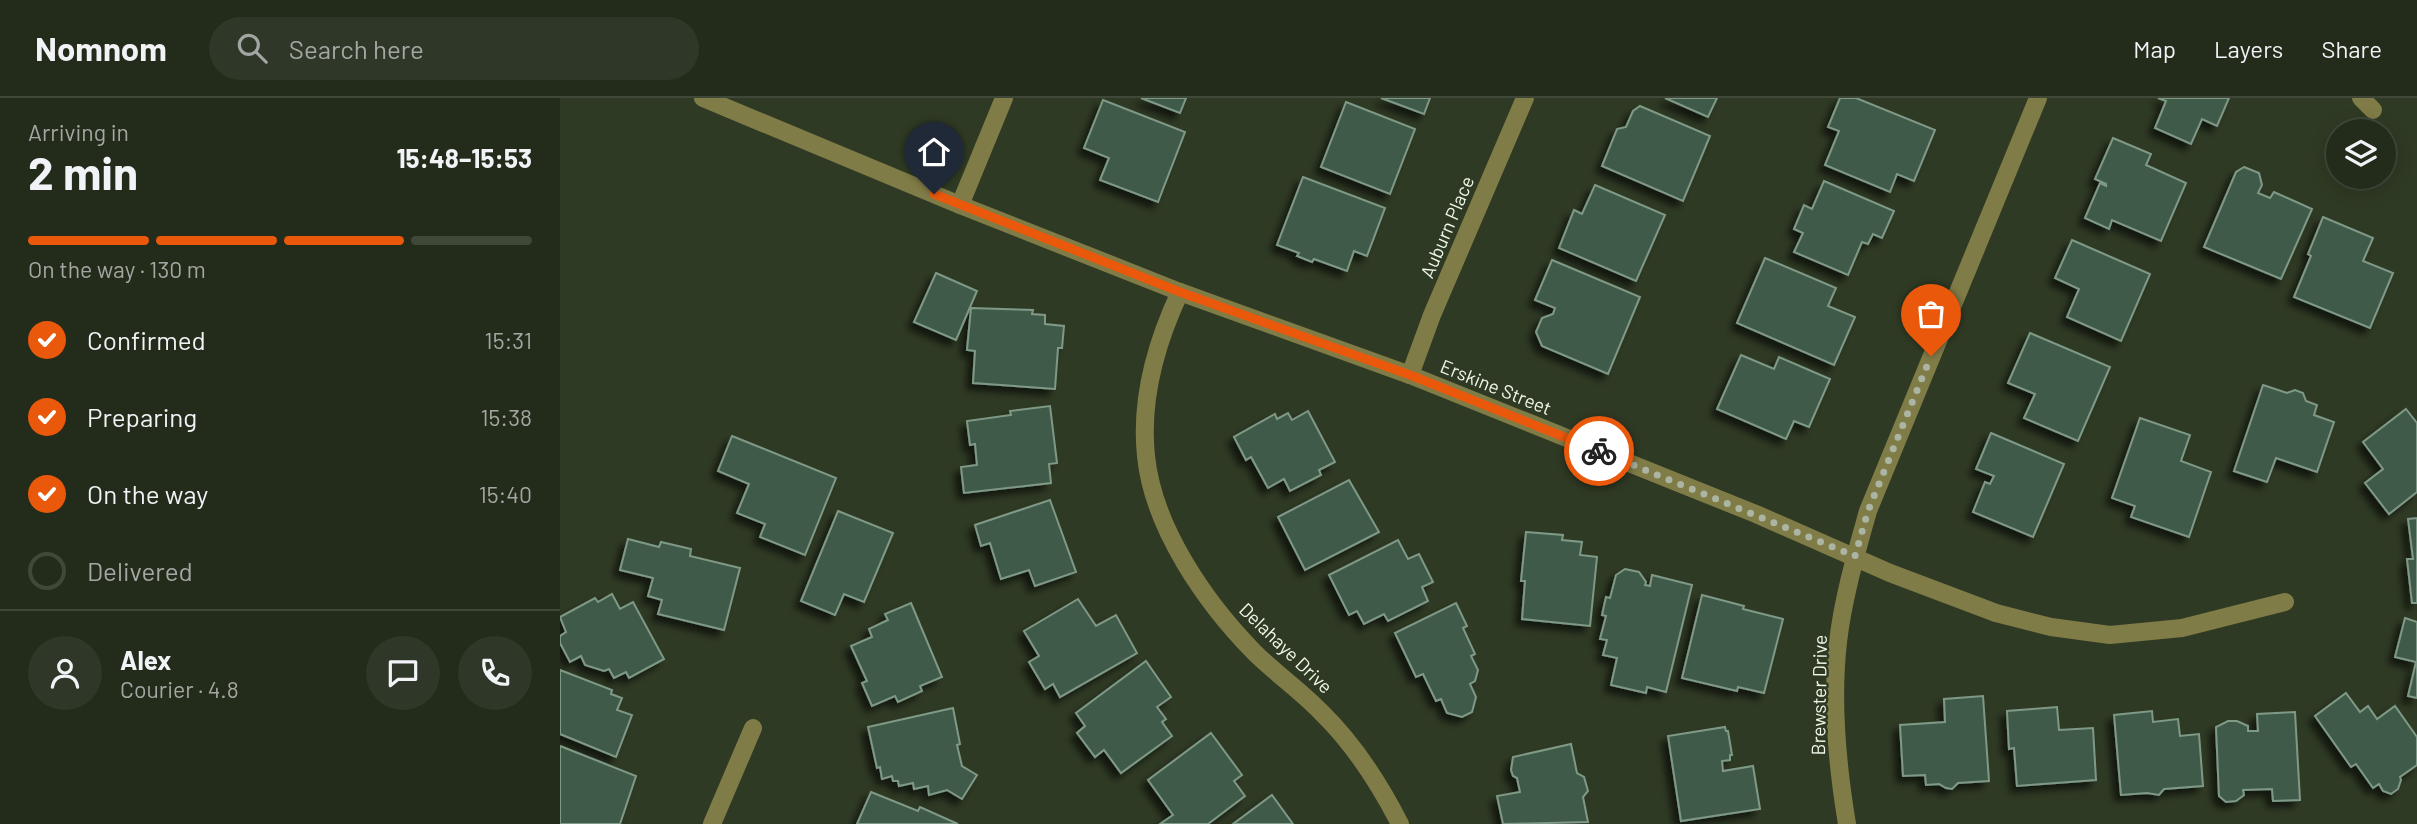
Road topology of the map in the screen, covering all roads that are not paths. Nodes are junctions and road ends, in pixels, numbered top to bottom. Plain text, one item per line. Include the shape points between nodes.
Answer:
1 (703, 98) edge
2 (1004, 98) edge
3 (1525, 98) edge
4 (2038, 98) edge
5 (960, 205) junction
6 (1180, 292) junction
7 (1410, 375) junction
8 (1855, 556) junction
9 (2286, 602) dead end
10 (753, 728) dead end
11 (712, 824) edge
12 (1400, 824) edge
13 (1847, 824) edge

1 - 5 street, Erskine Street
2 - 5 street
3 - 7 street, Auburn Place
4 - 8 street, Brewster Drive via 1868,511
5 - 6 street, Erskine Street
6 - 7 street, Erskine Street
6 - 12 street, Delahaye Drive via 1161,338 1145,414 1146,457 1154,499 1209,601 1254,652 1322,712 1356,751
7 - 8 street, Erskine Street
8 - 9 street, Erskine Street via 1996,613 2110,635 2182,628
8 - 13 street, Brewster Drive via 1838,643 1835,741
10 - 11 street

